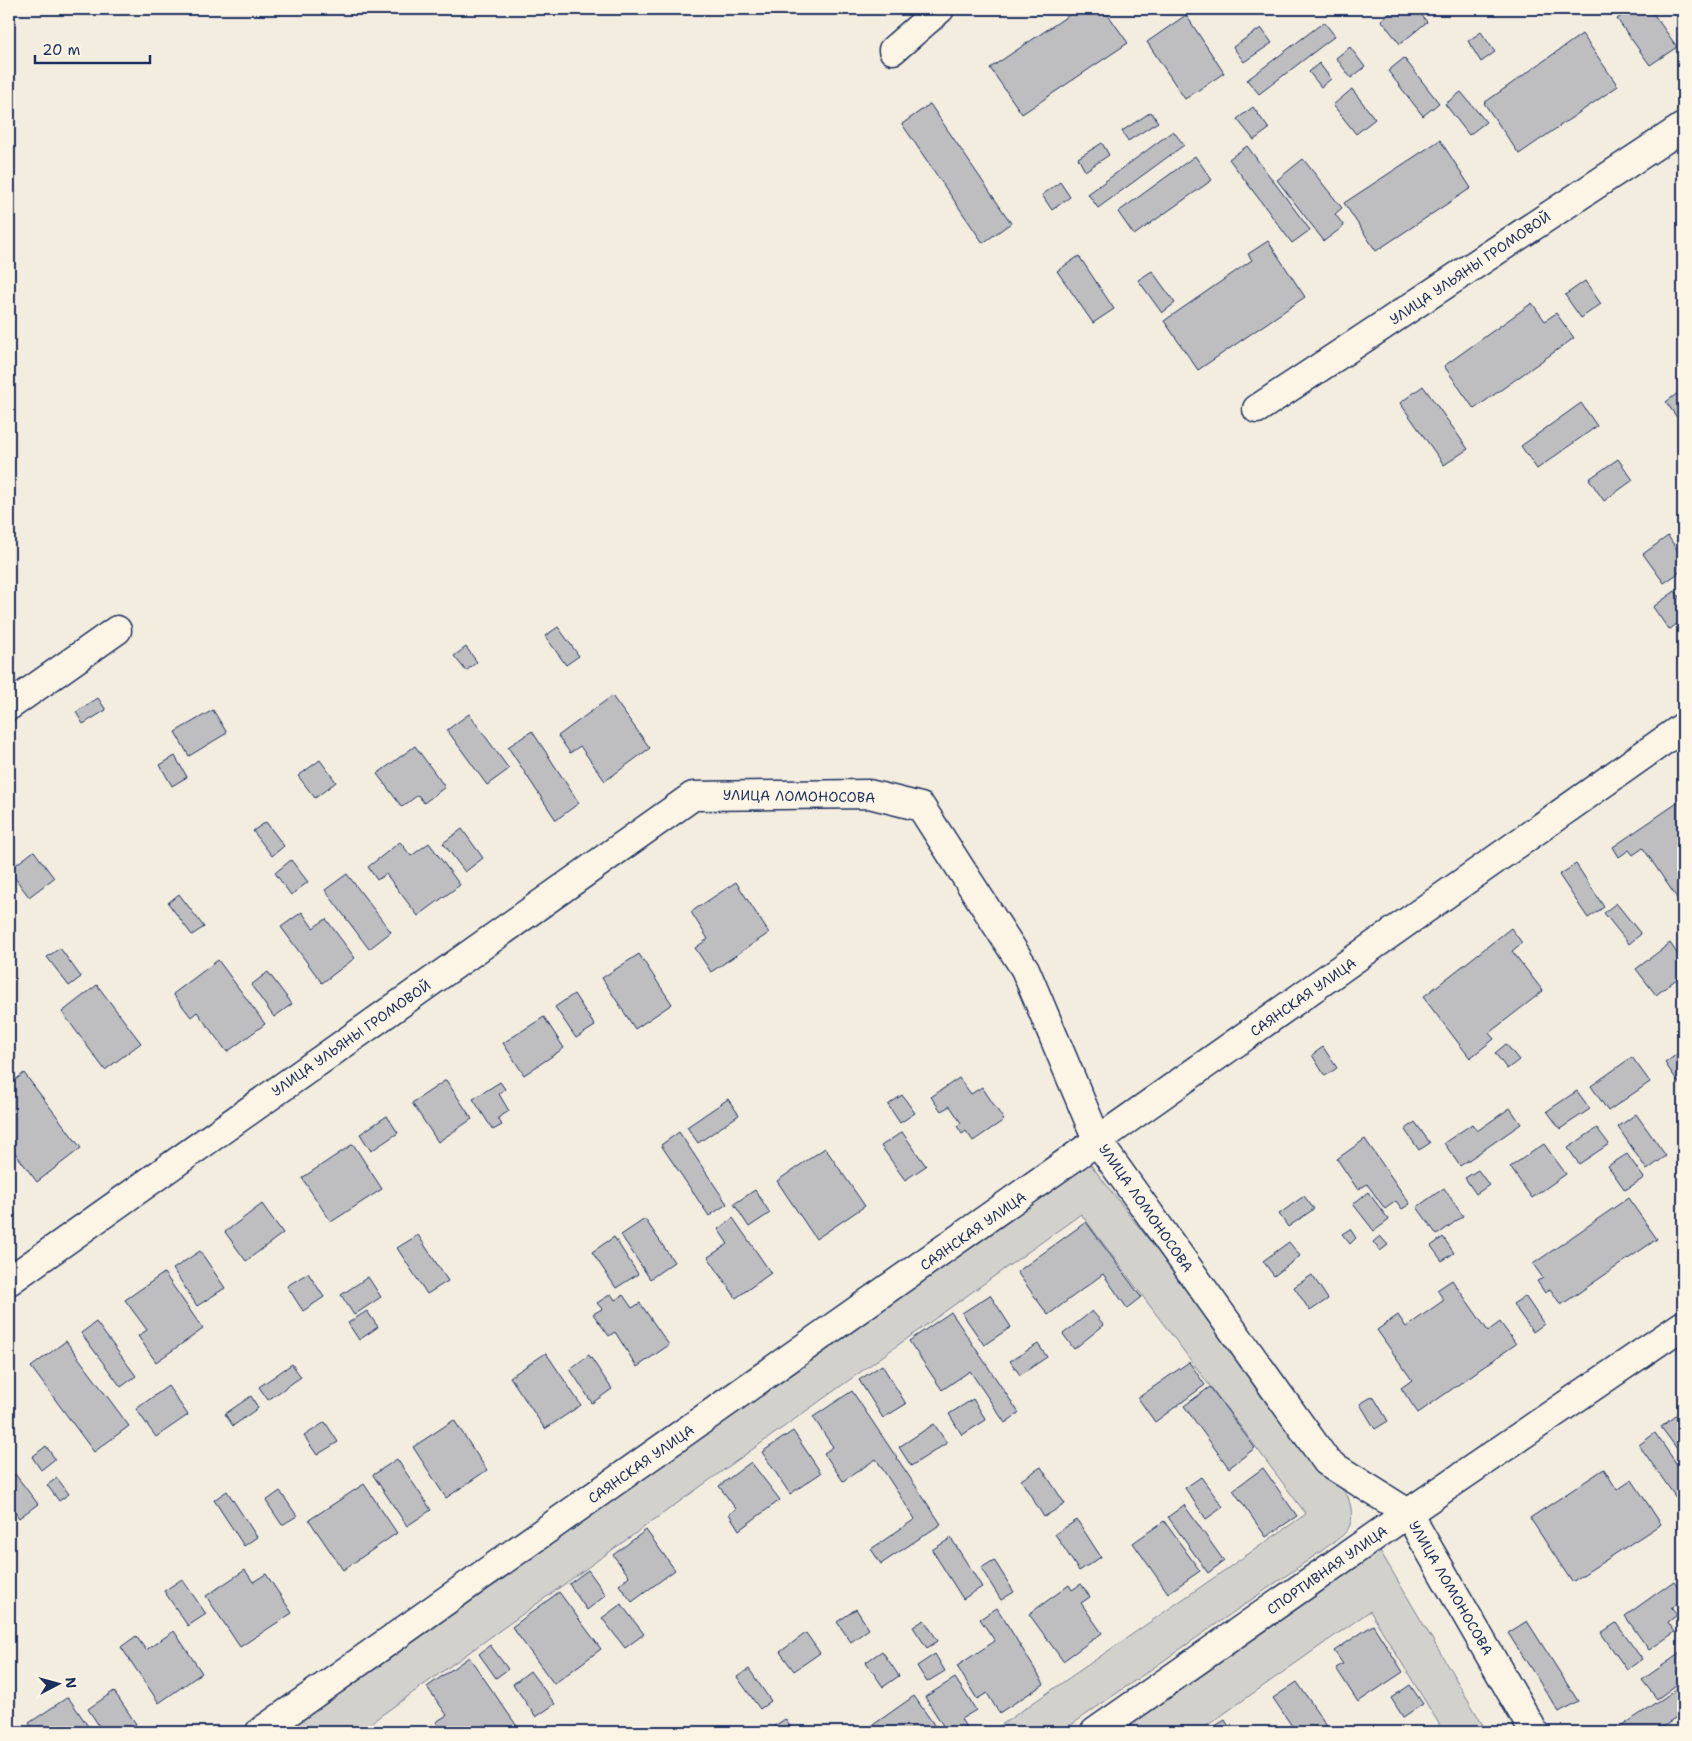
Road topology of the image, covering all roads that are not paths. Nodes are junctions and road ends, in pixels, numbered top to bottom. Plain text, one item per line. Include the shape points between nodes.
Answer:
1 (940, 9) edge
2 (893, 50) dead end
3 (1683, 126) edge
4 (1257, 409) dead end
5 (117, 630) dead end
6 (9, 706) edge
7 (1683, 727) edge
8 (693, 796) joint
9 (1098, 1142) junction
10 (9, 1281) edge
11 (1683, 1325) edge
12 (1408, 1513) junction
13 (260, 1732) edge
14 (1095, 1732) edge
15 (1534, 1732) edge

1 - 2 street
3 - 4 street, УЛИЦА УЛЬЯНЫ ГРОМОВОЙ
5 - 6 street
7 - 9 street, САЯНСКАЯ УЛИЦА
8 - 9 street, УЛИЦА ЛОМОНОСОВА via 869,794 921,807 1025,969
8 - 10 street, УЛИЦА УЛЬЯНЫ ГРОМОВОЙ
9 - 12 street, УЛИЦА ЛОМОНОСОВА via 1327,1462
9 - 13 street, САЯНСКАЯ УЛИЦА
11 - 12 street, СПОРТИВНАЯ УЛИЦА
12 - 14 street, СПОРТИВНАЯ УЛИЦА
12 - 15 street, УЛИЦА ЛОМОНОСОВА

